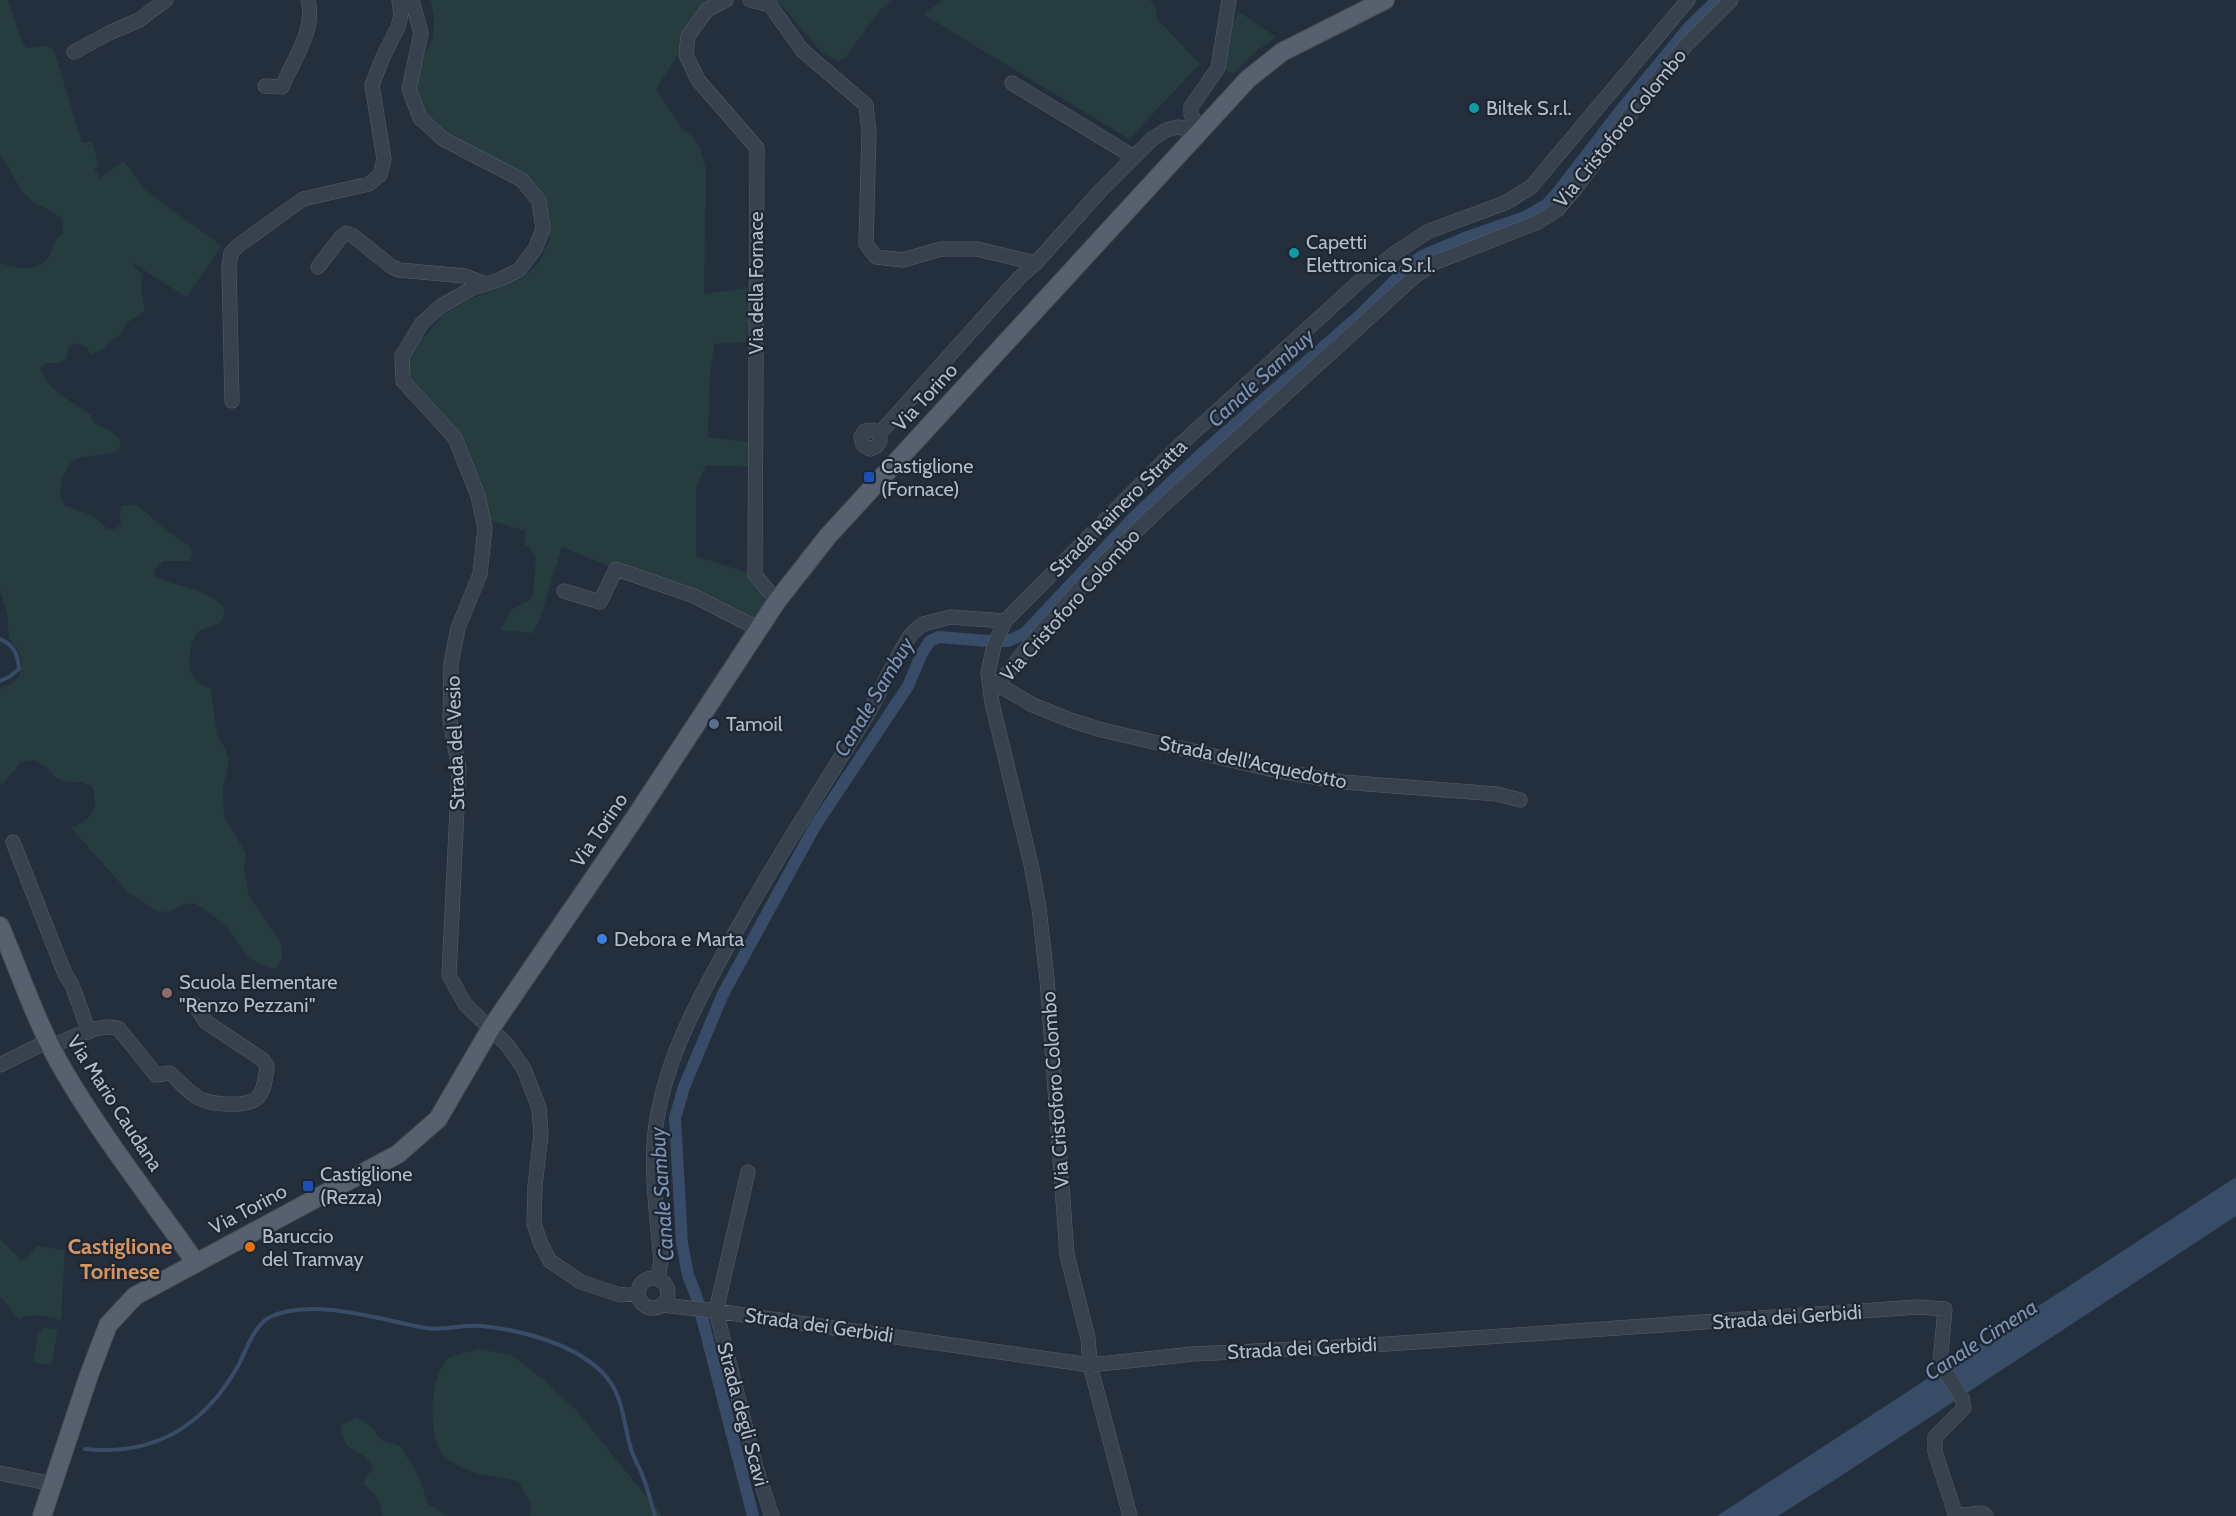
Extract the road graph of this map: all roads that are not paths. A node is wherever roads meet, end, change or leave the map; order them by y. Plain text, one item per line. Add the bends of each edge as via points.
1 (166, 0) edge
2 (308, 0) edge
3 (399, 0) edge
4 (412, 0) edge
5 (726, 0) edge
6 (750, 0) edge
7 (1229, 0) edge
8 (1385, 0) edge
9 (1688, 0) edge
10 (1731, 0) edge
11 (74, 52) dead end
12 (1012, 83) dead end
13 (265, 86) dead end
14 (1200, 131) junction
15 (1134, 157) junction
16 (1036, 263) junction
17 (318, 267) dead end
18 (485, 284) junction
19 (232, 401) dead end
20 (879, 434) dead end
21 (564, 591) dead end
22 (777, 601) junction
23 (1005, 621) junction
24 (762, 624) junction
25 (994, 688) junction
26 (1520, 800) dead end
27 (13, 842) dead end
28 (0, 926) edge
29 (194, 1004) dead end
30 (491, 1028) junction
31 (89, 1032) junction
32 (50, 1044) junction
33 (0, 1065) edge
34 (748, 1172) dead end
35 (196, 1263) junction
36 (658, 1278) junction
37 (638, 1293) junction
38 (662, 1305) junction
39 (713, 1310) junction
40 (1090, 1365) junction
41 (0, 1473) edge
42 (53, 1484) junction
43 (42, 1516) edge
44 (772, 1516) edge
45 (1130, 1516) edge
46 (1986, 1516) edge

1 - 11 street via 139,20
2 - 13 street via 311,13 307,32 282,87
3 - 19 street via 398,27 372,85 384,159 380,175 369,184 303,199 231,253
4 - 18 street, Strada del Vesio via 421,33 409,89 420,118 443,139 522,180 539,201 543,229 535,249 519,270
5 - 22 street, Via della Fornace via 707,10 688,36 686,55 698,80 757,148 755,575
6 - 16 street via 770,5 802,50 866,105 866,244 876,257 903,260 941,249 977,249
7 - 14 street via 1218,68 1191,106
8 - 14 main road, Via Torino via 1273,59 1248,79
9 - 23 street, Strada Rainero Stratta via 1531,187 1505,204 1429,231 1362,280 1182,443
10 - 25 street, Via Cristoforo Colombo via 1688,43 1557,210 1538,222 1436,262 1415,276 1099,567
12 - 15 street
14 - 15 street via 1178,127 1166,130
14 - 22 main road, Via Torino via 828,536
15 - 16 street
16 - 20 street
17 - 18 street via 346,233 399,270 465,276
18 - 30 street, Strada del Vesio via 441,306 422,323 402,356 403,381 454,438 478,496 485,528 480,574 458,628 452,664 450,721 459,768 450,975 465,1004
21 - 24 street via 600,602 616,569 694,596 751,625
22 - 24 main road, Via Torino
23 - 25 street, Strada Rainero Stratta via 988,673
23 - 36 street via 951,617 923,624 912,633 695,1006 666,1077 657,1119 654,1146 662,1260
24 - 30 main road, Via Torino
25 - 26 street, Strada dell'Acquedotto via 1091,727 1274,770 1342,783 1480,793
25 - 40 street, Via Cristoforo Colombo via 1040,908 1067,1255 1088,1338
27 - 31 street
28 - 32 main road, Via Mario Caudana
29 - 31 street via 206,1022 267,1066 266,1080 257,1099 250,1103 209,1103 170,1073 156,1076 120,1029 106,1027
30 - 35 main road, Via Torino via 438,1119 398,1154
30 - 37 street via 524,1070 539,1108 541,1134 534,1224 550,1262 581,1282 620,1295
31 - 32 street
32 - 33 street
32 - 35 main road, Via Mario Caudana via 103,1132
34 - 39 street
35 - 42 main road, Via Torino via 135,1296 108,1325
36 - 37 street via 644,1280
36 - 38 street via 668,1293
37 - 38 street via 644,1305
38 - 39 street, Strada dei Gerbidi
39 - 40 street, Strada dei Gerbidi
39 - 44 street, Strada degli Scavi
40 - 45 street, Via Cristoforo Colombo
40 - 46 street, Strada dei Gerbidi via 1193,1354 1918,1307 1945,1310 1940,1363 1964,1408 1935,1437 1935,1452 1955,1513
41 - 42 street
42 - 43 main road, Via Torino

